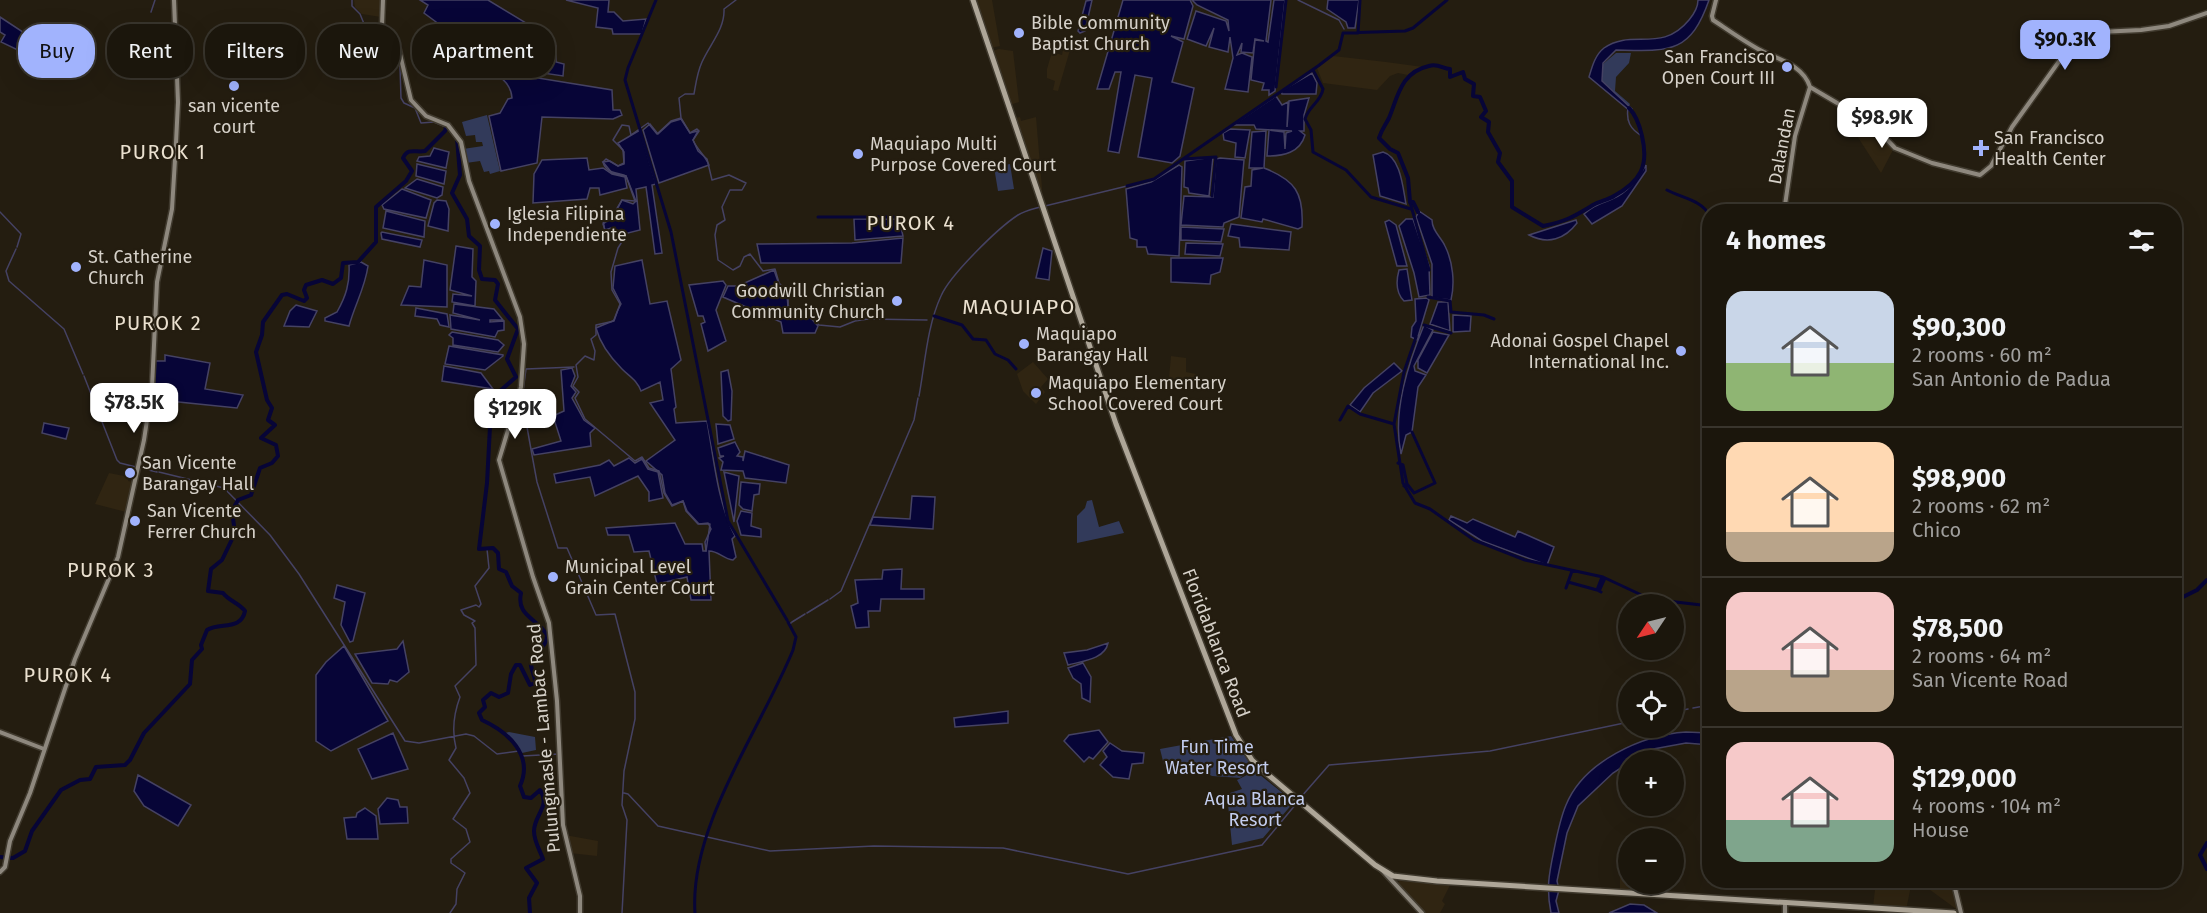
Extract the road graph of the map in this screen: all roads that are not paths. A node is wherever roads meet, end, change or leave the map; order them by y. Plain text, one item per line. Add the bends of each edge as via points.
1 (174, 0) edge
2 (383, 0) edge
3 (973, 0) edge
4 (1716, 0) edge
5 (2207, 13) edge
6 (1810, 87) junction
7 (1785, 204) edge
8 (0, 732) edge
9 (44, 749) junction
10 (1382, 870) junction
11 (0, 872) edge
12 (1400, 877) junction
13 (1396, 886) junction
14 (1955, 888) edge
15 (1785, 901) junction
16 (580, 913) edge
17 (1422, 913) edge
18 (1785, 913) edge
19 (1954, 913) edge
20 (1961, 913) edge

1 - 9 street via 176,142 172,209 157,282 152,387 144,440 118,556 75,659
2 - 16 street, Pulungmasle - Lambac Road via 382,24 399,50 411,100 426,116 448,125 462,142 469,181 520,318 524,344 521,387 500,460 549,623 563,825 580,896
3 - 10 main road, Floridablanca Road via 1116,424 1239,742 1265,772
4 - 6 street via 1713,20 1757,49 1788,63
5 - 6 street via 2169,26 2100,32 2077,44 2060,60 2012,127 1988,170 1980,175 1922,160 1895,148 1871,123
6 - 7 street, Dalandan via 1795,136
8 - 9 street
9 - 11 street
10 - 12 main road, Floridablanca Road
10 - 13 street
12 - 13 street
12 - 15 main road, Floridablanca Road
13 - 17 street
14 - 20 street
15 - 18 street
15 - 19 main road, Floridablanca Road

